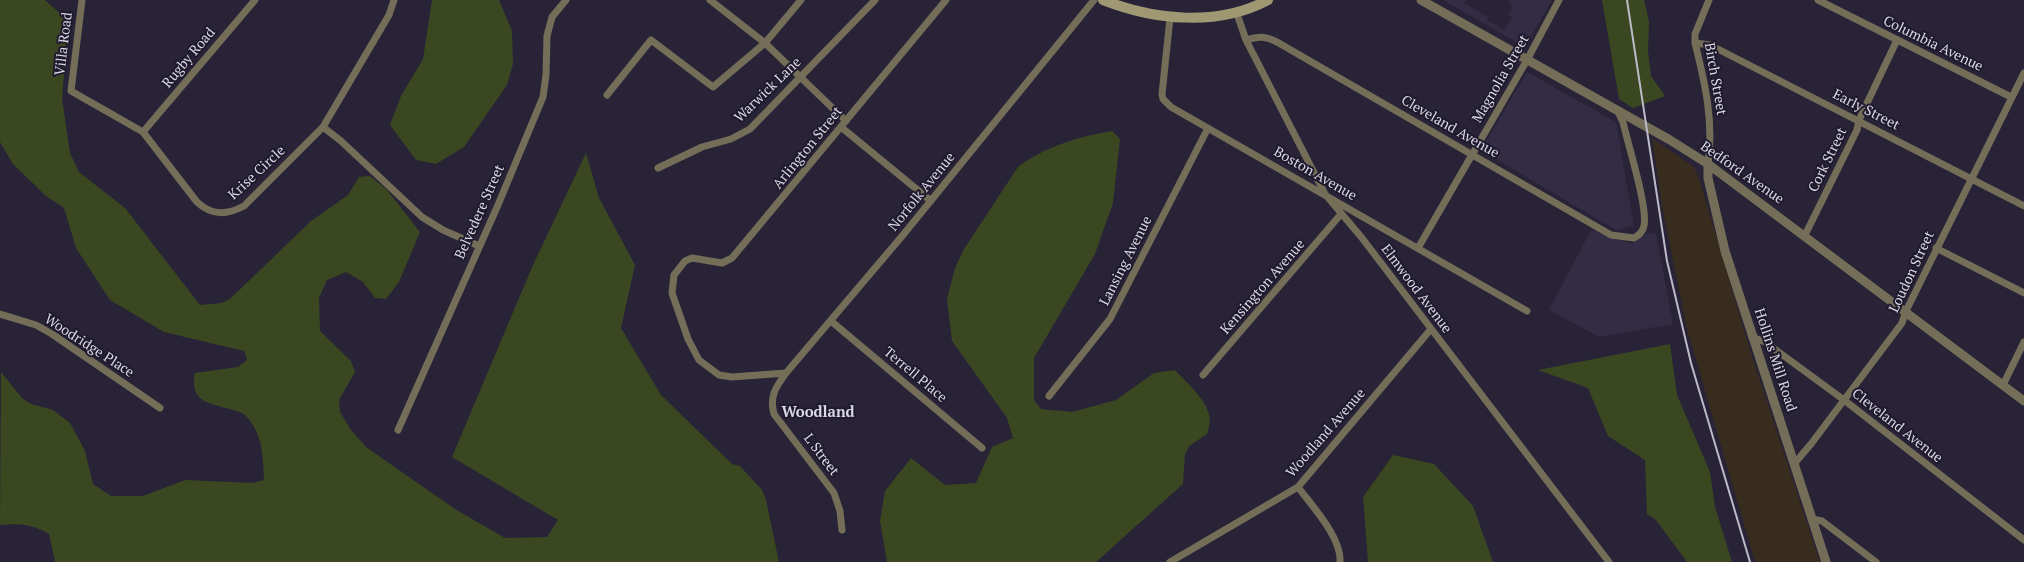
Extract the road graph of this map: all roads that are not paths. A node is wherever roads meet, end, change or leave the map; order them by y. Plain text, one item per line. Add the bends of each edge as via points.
1 (82, 0) edge
2 (255, 0) edge
3 (394, 0) edge
4 (566, 0) edge
5 (710, 0) edge
6 (802, 0) edge
7 (875, 0) edge
8 (946, 0) edge
9 (1094, 0) edge
10 (1103, 0) edge
11 (1268, 0) edge
12 (1421, 0) edge
13 (1559, 0) edge
14 (1709, 0) edge
15 (1818, 0) edge
16 (1236, 11) junction
17 (1170, 18) junction
18 (1246, 40) junction
19 (1897, 40) junction
20 (1695, 42) junction
21 (765, 43) junction
22 (1527, 60) junction
23 (2024, 73) edge
24 (800, 77) junction
25 (71, 91) joint
26 (607, 95) dead end
27 (2011, 97) junction
28 (1622, 115) junction
29 (1859, 120) junction
30 (844, 124) junction
31 (324, 127) junction
32 (1208, 128) junction
33 (143, 132) junction
34 (1472, 154) junction
35 (1708, 164) junction
36 (658, 168) dead end
37 (1972, 179) junction
38 (1326, 194) junction
39 (931, 201) junction
40 (2024, 206) edge
41 (1341, 214) junction
42 (1804, 235) junction
43 (478, 246) junction
44 (1418, 248) junction
45 (1936, 248) junction
46 (2024, 293) edge
47 (1527, 311) dead end
48 (1906, 311) junction
49 (0, 314) edge
50 (831, 321) junction
51 (1431, 329) junction
52 (1752, 337) junction
53 (2024, 342) edge
54 (786, 373) junction
55 (1203, 375) dead end
56 (2003, 385) junction
57 (1049, 396) dead end
58 (771, 400) joint
59 (1844, 400) junction
60 (2024, 401) edge
61 (160, 408) dead end
62 (398, 430) dead end
63 (982, 448) dead end
64 (1794, 464) junction
65 (1298, 487) junction
66 (1812, 519) junction
67 (842, 530) dead end
68 (2024, 540) edge
69 (1170, 562) edge
70 (1340, 562) edge
71 (1610, 562) edge
72 (1826, 562) edge
73 (1876, 562) edge

1 - 25 street, Villa Road
2 - 33 street, Rugby Road
3 - 31 street, Krise Circle via 389,15
4 - 43 street, Belvedere Street via 552,18 547,36 543,97
5 - 21 street
6 - 21 street
7 - 24 street, Warwick Lane
8 - 30 street, Arlington Street
9 - 39 street, Norfolk Avenue
10 - 17 main road
11 - 16 main road
12 - 22 street, Bedford Avenue
13 - 22 street, Magnolia Street
14 - 20 street, Birch Street via 1695,34
15 - 19 street, Columbia Avenue
16 - 17 main road
16 - 18 street, Elmwood Avenue
17 - 32 street, Boston Avenue via 1163,99
18 - 34 street, Cleveland Avenue via 1258,36 1277,42
18 - 38 street, Elmwood Avenue
19 - 27 street, Columbia Avenue
19 - 29 street, Cork Street
20 - 29 street, Early Street via 1710,45
20 - 35 street, Birch Street via 1708,98
21 - 24 street
21 - 26 street via 713,87 651,40
22 - 28 street, Bedford Avenue
22 - 34 street, Magnolia Street
23 - 27 street, Loudon Street
24 - 30 street
24 - 36 street, Warwick Lane via 750,129
25 - 33 street, Krise Circle
27 - 37 street, Loudon Street
28 - 34 street, Cleveland Avenue via 1643,203 1644,225 1634,238 1611,234
28 - 35 street, Bedford Avenue
29 - 37 street, Early Street
29 - 42 street, Cork Street via 1857,130
30 - 39 street
30 - 54 street, Arlington Street via 732,258 722,263 692,258 685,261 674,275 672,293 699,360 719,375 732,377
31 - 33 street, Krise Circle via 244,206 226,213 206,209 197,202
31 - 43 street via 422,217
32 - 38 street, Boston Avenue
32 - 57 street, Lansing Avenue via 1110,319
34 - 44 street, Magnolia Street
35 - 42 street, Bedford Avenue
35 - 52 street, Hollins Mill Road via 1708,178 1725,251
37 - 40 street, Early Street
37 - 45 street, Loudon Street
38 - 41 street, Elmwood Avenue
38 - 44 street, Boston Avenue
39 - 50 street, Norfolk Avenue
41 - 51 street, Elmwood Avenue
41 - 55 street, Kensington Avenue
42 - 48 street, Bedford Avenue
43 - 62 street, Belvedere Street
44 - 47 street, Boston Avenue
45 - 46 street
45 - 48 street, Loudon Street
48 - 56 street, Bedford Avenue
48 - 59 street, Loudon Street via 1902,323
49 - 61 street, Woodridge Place via 36,325 52,334
50 - 54 street, Norfolk Avenue
50 - 63 street, Terrell Place
51 - 65 street, Woodland Avenue
51 - 71 street, Elmwood Avenue
52 - 59 street, Cleveland Avenue via 1765,342
52 - 64 street, Hollins Mill Road
53 - 56 street
54 - 58 street, Norfolk Avenue via 773,391
56 - 60 street, Bedford Avenue
58 - 67 street, L Street via 774,414 834,493
59 - 64 street, Loudon Street
59 - 68 street, Cleveland Avenue
64 - 66 street, Hollins Mill Road
65 - 69 street, Woodland Avenue
65 - 70 street via 1338,543
66 - 72 street, Hollins Mill Road
66 - 73 street via 1822,521

